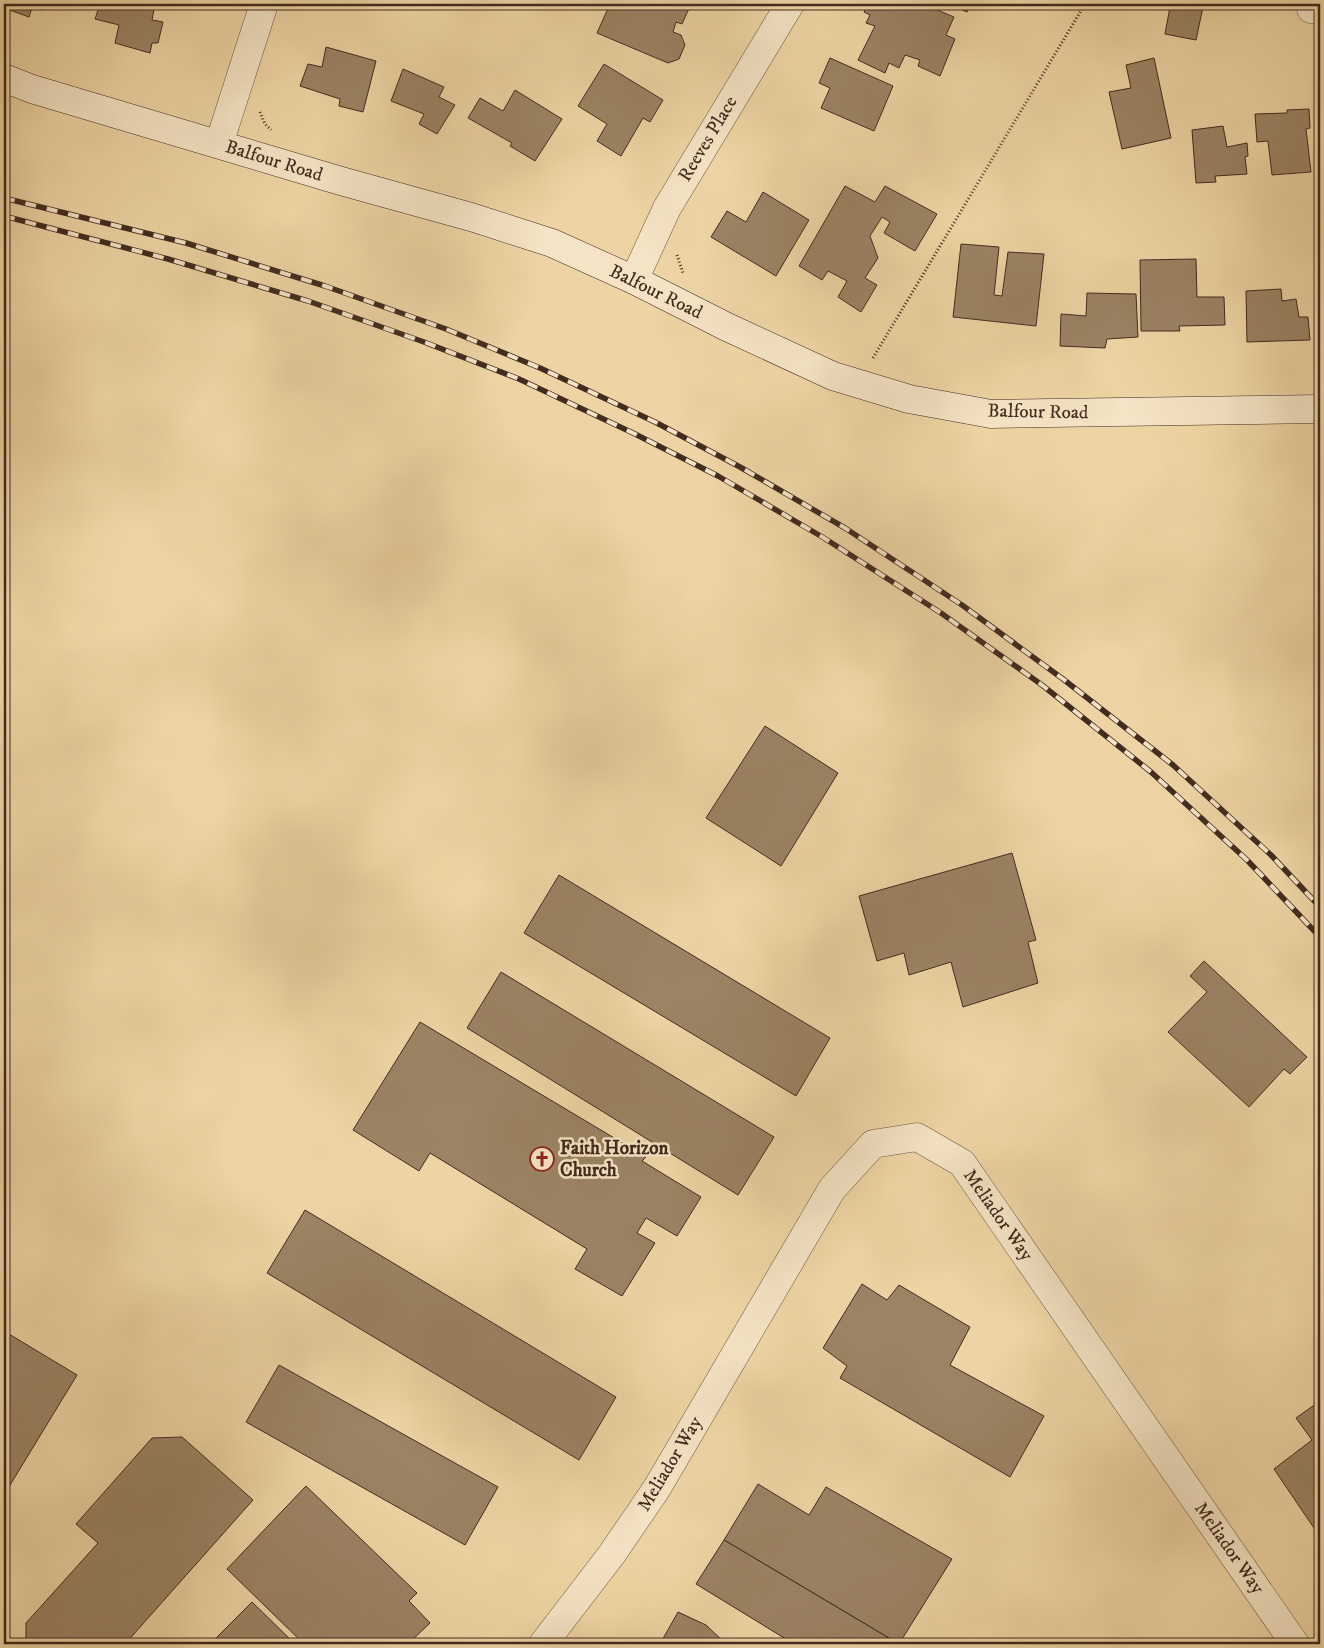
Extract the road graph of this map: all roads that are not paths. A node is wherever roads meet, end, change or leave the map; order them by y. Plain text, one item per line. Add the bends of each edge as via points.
1 (264, 4) edge
2 (790, 4) edge
3 (4, 78) edge
4 (219, 144) junction
5 (634, 280) junction
6 (1320, 409) edge
7 (542, 1644) edge
8 (1295, 1644) edge

1 - 4 street
2 - 5 street, Reeves Place via 667,208
3 - 4 street, Balfour Road
4 - 5 street, Balfour Road via 552,243
5 - 6 street, Balfour Road via 833,376 918,401 991,414
7 - 8 street, Meliador Way via 612,1554 657,1488 832,1189 873,1144 917,1137 962,1163

